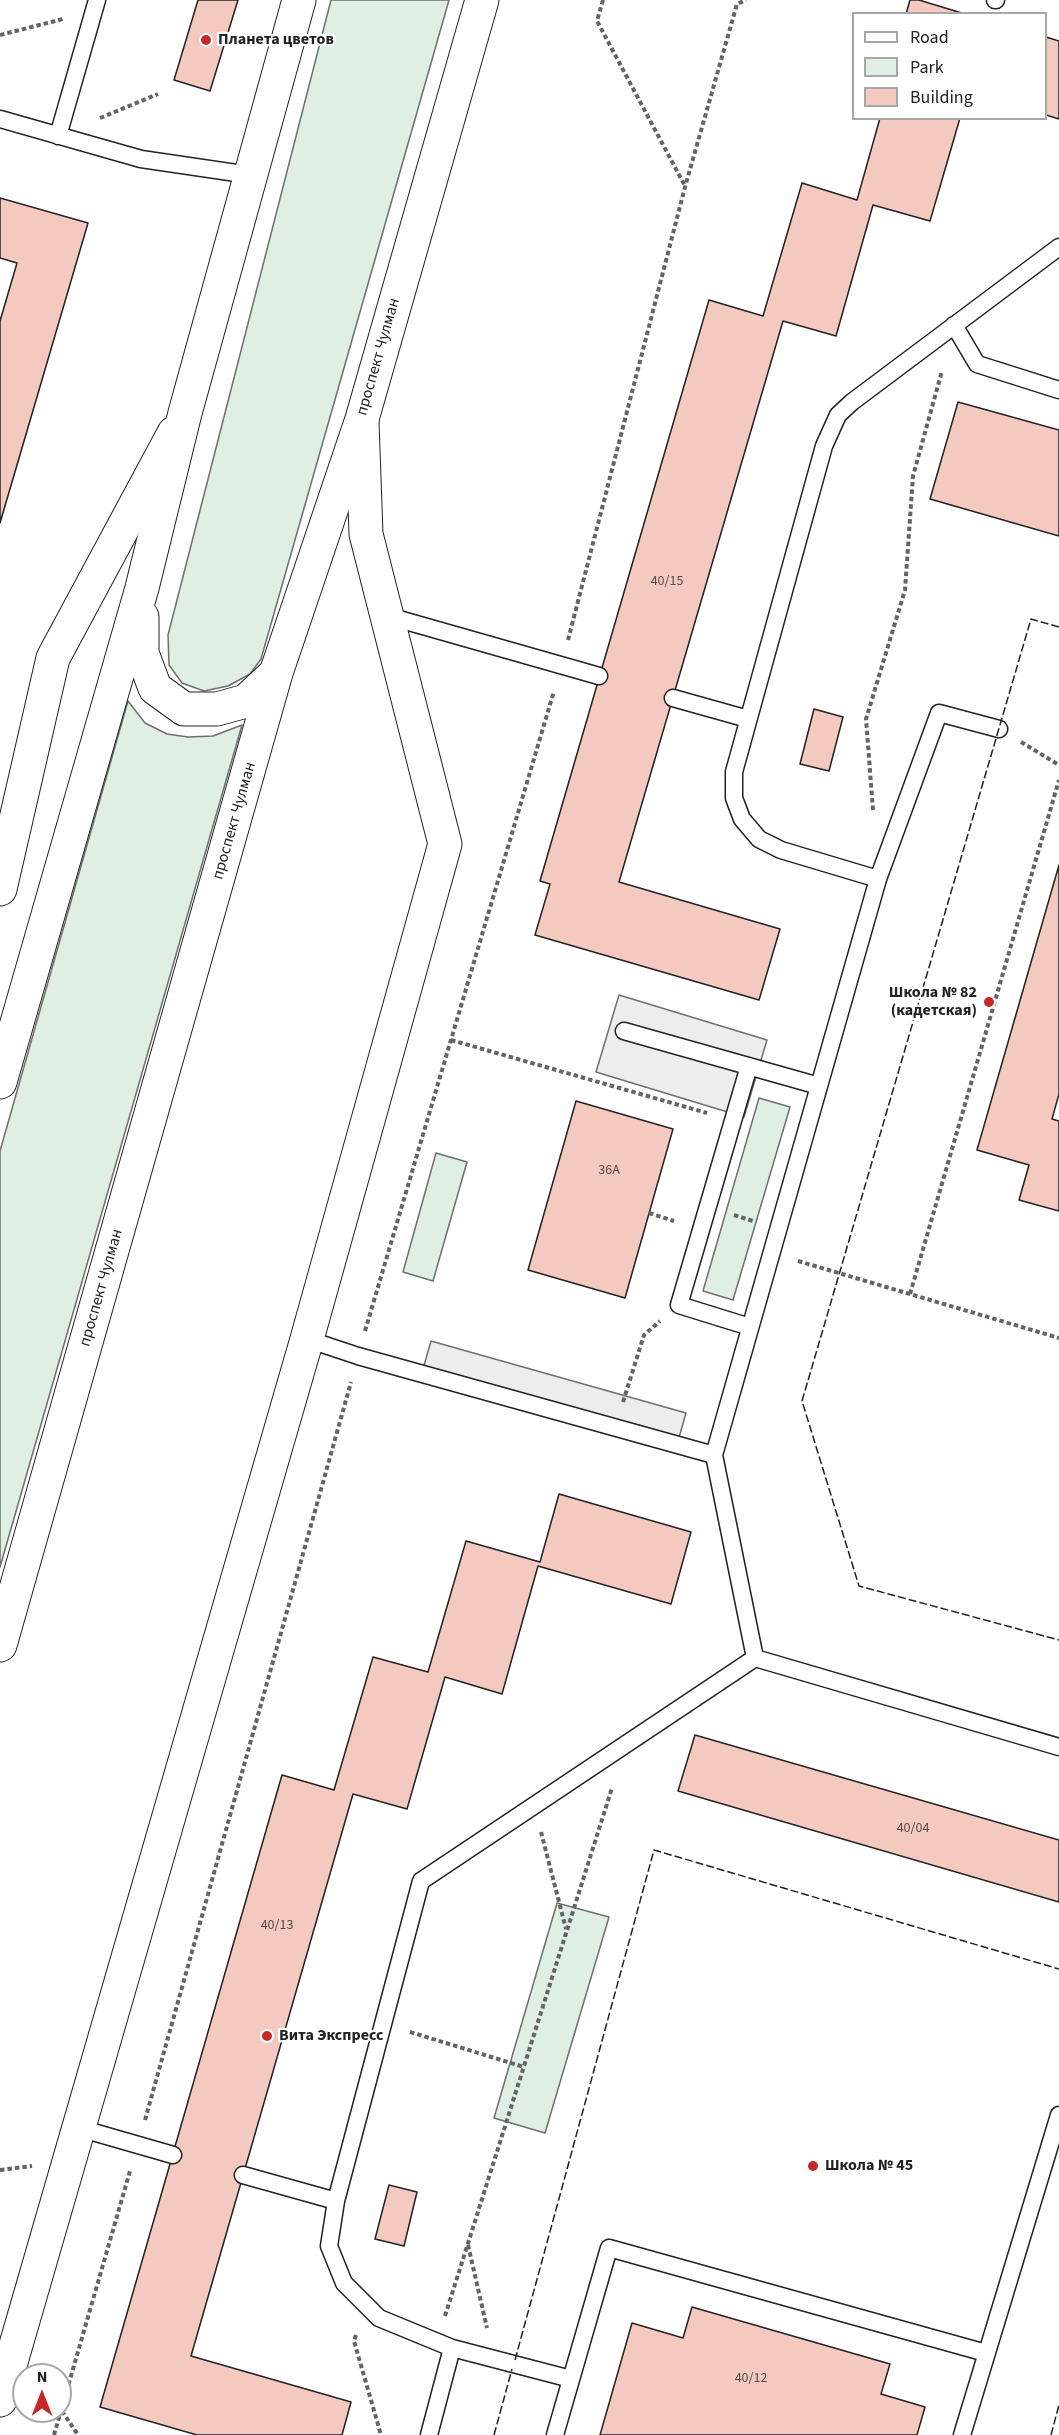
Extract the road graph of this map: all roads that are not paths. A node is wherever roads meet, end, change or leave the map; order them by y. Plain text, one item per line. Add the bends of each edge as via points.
1 (299, 0) edge
2 (482, 0) edge
3 (95, 6) edge
4 (0, 119) edge
5 (58, 136) junction
6 (250, 175) junction
7 (1059, 247) edge
8 (954, 325) junction
9 (1059, 390) edge
10 (185, 413) junction
11 (362, 419) junction
12 (142, 588) junction
13 (388, 616) junction
14 (276, 673) junction
15 (599, 676) dead end
16 (673, 698) dead end
17 (748, 719) junction
18 (999, 729) road end
19 (878, 879) junction
20 (0, 889) edge
21 (624, 1031) dead end
22 (748, 1066) junction
23 (0, 1082) edge
24 (819, 1086) junction
25 (750, 1328) junction
26 (307, 1339) junction
27 (714, 1455) junction
28 (0, 1645) edge
29 (755, 1658) junction
30 (1059, 1747) edge
31 (1059, 2115) edge
32 (79, 2128) junction
33 (173, 2155) dead end
34 (243, 2175) dead end
35 (336, 2201) junction
36 (445, 2345) junction
37 (986, 2353) junction
38 (571, 2379) junction
39 (0, 2400) edge
40 (429, 2435) edge
41 (555, 2435) edge
42 (962, 2435) edge

1 - 6 main road
2 - 11 main road, проспект Чулман
3 - 5 lane
4 - 5 lane
5 - 6 lane via 141,159
6 - 10 main road
7 - 8 lane
8 - 9 lane via 977,364
8 - 17 lane via 852,402 829,431
10 - 12 main road
10 - 20 main road via 53,658
11 - 13 main road via 366,534
11 - 14 main road, проспект Чулман
12 - 14 main road via 142,654 155,688 184,710 217,710 246,701
12 - 23 main road
13 - 15 lane
13 - 26 main road via 445,844
14 - 28 main road, проспект Чулман
16 - 17 lane
17 - 19 lane via 734,772 734,798 742,819 759,839 781,850
18 - 19 lane via 939,712
19 - 24 lane
21 - 22 lane
22 - 24 lane
22 - 25 lane via 679,1305
24 - 25 lane
25 - 27 lane
26 - 27 lane
26 - 32 main road
27 - 29 lane
29 - 30 lane
29 - 35 lane via 421,1881
31 - 37 lane
32 - 33 lane
32 - 39 main road
34 - 35 lane
35 - 36 lane via 329,2246 344,2283 379,2318
36 - 38 lane
36 - 40 lane
37 - 38 lane via 609,2248
37 - 42 lane
38 - 41 lane

